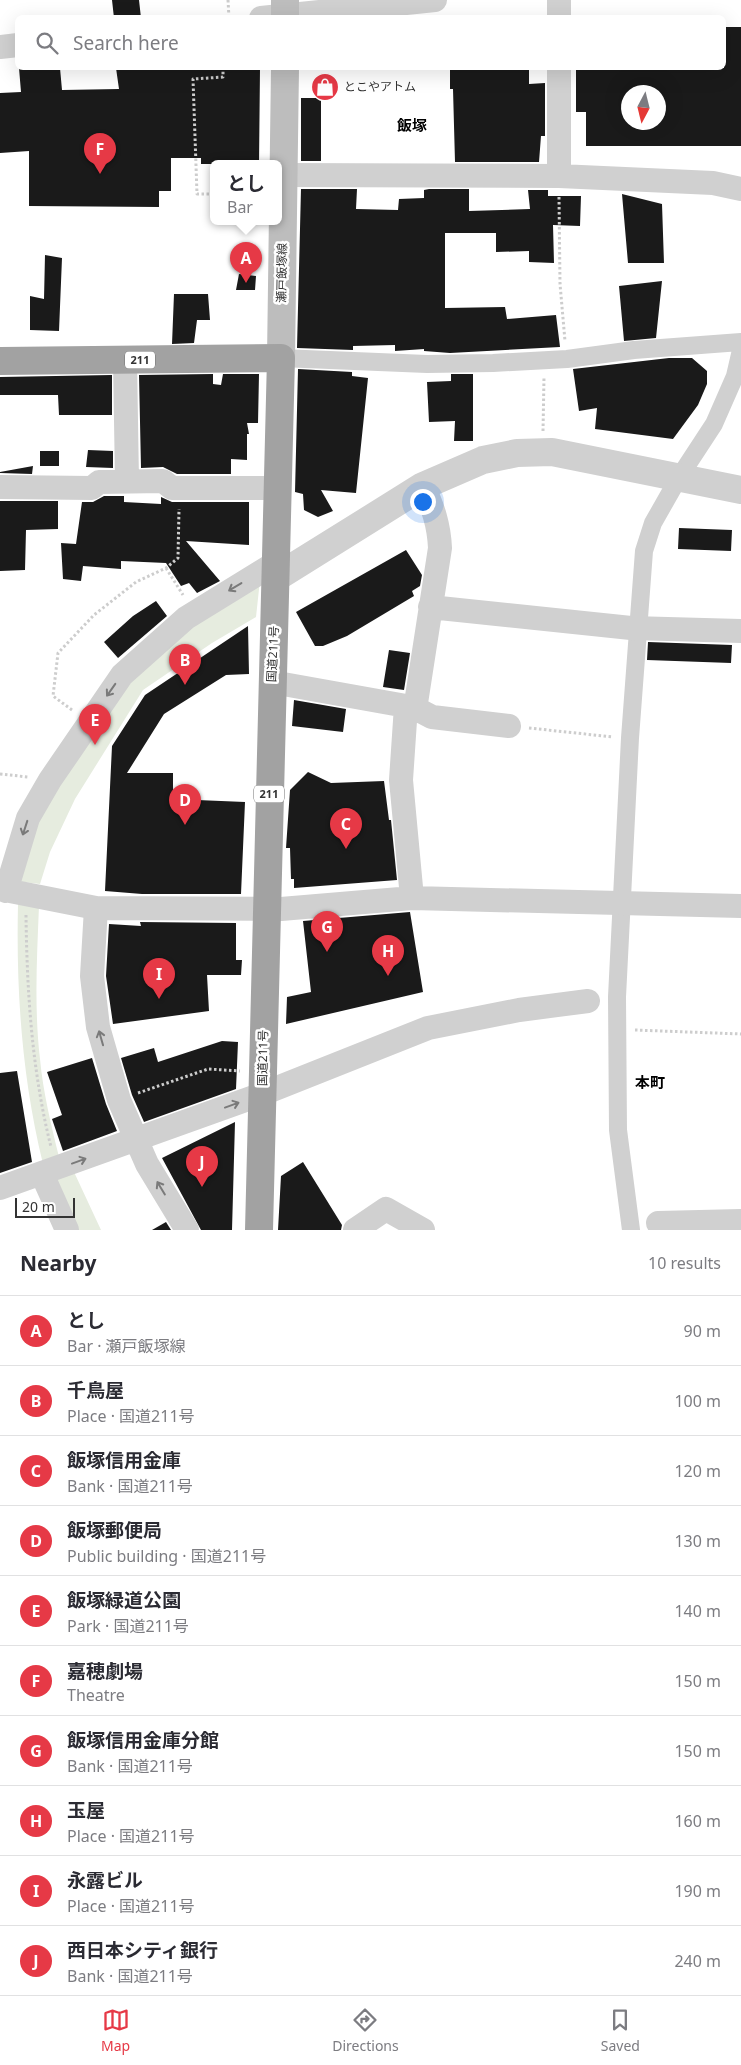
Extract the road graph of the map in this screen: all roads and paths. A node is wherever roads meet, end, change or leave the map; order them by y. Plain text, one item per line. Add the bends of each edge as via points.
1 (228, 0) edge
2 (435, 0) edge
3 (559, 0) edge
4 (279, 12) edge
5 (229, 15) edge
6 (559, 15) edge
7 (15, 45) edge
8 (0, 47) edge
9 (222, 70) edge
10 (285, 70) edge
11 (559, 70) edge
12 (284, 175) junction
13 (559, 176) junction
14 (741, 189) edge
15 (210, 194) edge
16 (741, 342) edge
17 (741, 350) edge
18 (281, 358) junction
19 (567, 359) junction
20 (125, 360) junction
21 (544, 360) junction
22 (0, 361) edge
23 (543, 436) dead end
24 (678, 478) junction
25 (127, 481) junction
26 (423, 486) junction
27 (0, 487) edge
28 (179, 488) junction
29 (277, 488) junction
30 (741, 490) edge
31 (166, 568) junction
32 (277, 569) junction
33 (430, 607) junction
34 (193, 613) junction
35 (636, 629) junction
36 (741, 631) edge
37 (272, 682) junction
38 (408, 706) junction
39 (90, 722) junction
40 (509, 726) joint
41 (630, 738) junction
42 (3, 890) edge
43 (412, 898) junction
44 (620, 904) junction
45 (741, 906) edge
46 (96, 908) junction
47 (267, 910) junction
48 (617, 997) junction
49 (588, 1001) joint
50 (617, 1030) junction
51 (741, 1034) edge
52 (244, 1073) dead end
53 (262, 1094) junction
54 (119, 1100) junction
55 (137, 1140) junction
56 (42, 1174) junction
57 (0, 1188) edge
58 (741, 1222) edge
59 (658, 1224) joint
60 (627, 1229) edge
61 (68, 1230) edge
62 (187, 1230) edge
63 (259, 1230) edge
64 (354, 1230) edge
65 (423, 1230) edge

1 - 5 path
2 - 4 street
3 - 6 street
7 - 8 street
9 - 15 path via 223,77 193,79 197,194
10 - 12 main road, 瀬戸飯塚線
11 - 13 street
12 - 13 street
12 - 18 main road, 瀬戸飯塚線
13 - 14 street via 713,183
13 - 19 path via 560,284
16 - 19 street
17 - 24 street via 735,376 714,424
18 - 20 highway, 211
18 - 21 street via 427,364
18 - 29 highway, 国道211号 / 211
19 - 21 street
20 - 22 highway, 211
20 - 25 street
21 - 23 path
24 - 26 street via 552,452 517,453 483,460
24 - 30 street
24 - 35 street via 653,524 644,550
25 - 27 street via 100,482 92,488
25 - 28 street via 163,481 172,488
26 - 32 street
26 - 33 street via 439,527 440,548
28 - 29 street
28 - 31 path via 178,558
29 - 32 highway, 国道211号 / 211
31 - 34 path
31 - 39 path via 136,582 94,615 58,653 53,696
32 -> 34 street
32 - 37 highway, 国道211号 / 211
33 - 35 street
33 - 38 street via 418,699
34 -> 39 street via 122,675
35 - 36 street
35 - 41 street
37 - 38 street
37 - 47 highway, 国道211号 / 211
38 - 40 street via 432,717
38 - 43 street via 401,780
39 -> 42 street via 28,818
40 - 41 path
41 - 44 street
42 - 46 street
43 - 44 street
43 - 47 street
44 - 45 street
44 - 48 street
46 - 47 street
54 -> 46 street via 98,1027 92,976
47 - 53 highway, 国道211号 / 211
48 - 49 street
48 - 50 street
49 - 53 street via 519,1010 428,1028
50 - 51 path
50 - 60 street via 618,1130
52 - 54 path via 208,1069
55 -> 53 street
53 - 63 highway, 国道211号 / 211
54 - 55 street
56 -> 55 street
62 -> 55 street via 147,1164
56 - 57 street
56 - 61 street
58 - 59 street
59 - 60 street
64 - 65 street via 386,1210

